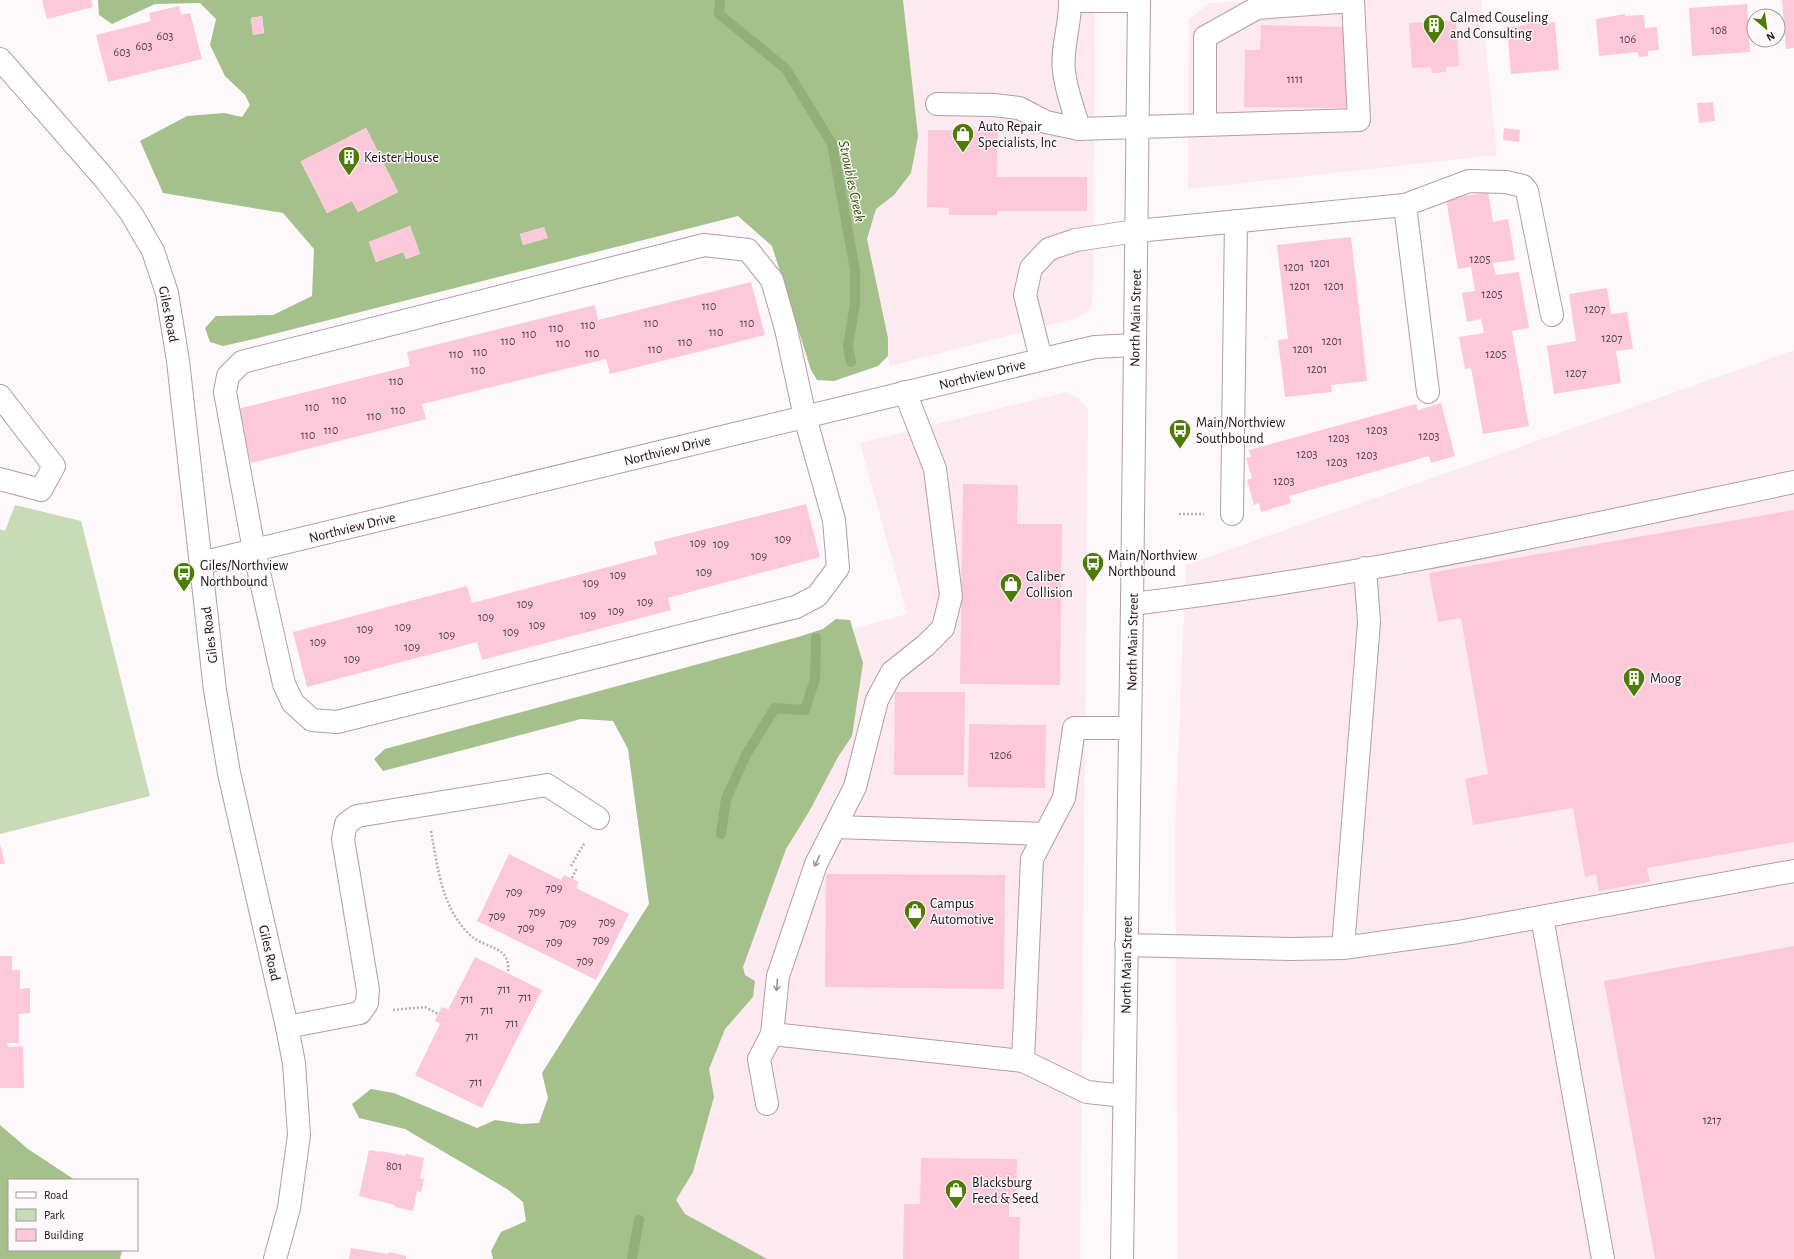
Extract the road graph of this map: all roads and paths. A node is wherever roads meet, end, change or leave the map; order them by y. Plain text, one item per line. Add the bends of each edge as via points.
1 (1138, 0) edge
2 (1070, 1) edge
3 (1328, 1) edge
4 (0, 59) edge
5 (937, 104) dead end
6 (1205, 125) junction
7 (1137, 127) junction
8 (1078, 129) junction
9 (1405, 205) junction
10 (1236, 221) junction
11 (1136, 231) junction
12 (1552, 315) dead end
13 (1134, 345) junction
14 (1041, 359) junction
15 (905, 392) junction
16 (1428, 392) dead end
17 (0, 396) edge
18 (805, 417) junction
19 (0, 479) edge
20 (1794, 482) edge
21 (1232, 514) dead end
22 (254, 550) junction
23 (201, 563) junction
24 (1365, 568) junction
25 (1132, 604) junction
26 (1130, 728) junction
27 (598, 818) dead end
28 (835, 826) junction
29 (1045, 834) junction
30 (435, 855) dead end
31 (577, 868) dead end
32 (1794, 871) edge
33 (572, 878) dead end
34 (1542, 917) junction
35 (1126, 945) junction
36 (1342, 948) junction
37 (508, 973) dead end
38 (425, 1007) dead end
39 (438, 1014) dead end
40 (287, 1026) junction
41 (772, 1034) junction
42 (1022, 1062) junction
43 (1124, 1096) junction
44 (767, 1104) dead end
45 (276, 1259) edge
46 (1122, 1259) edge
47 (1604, 1259) edge

1 - 2 street
1 - 7 street, North Main Street
2 - 8 street via 1064,71
3 - 6 street via 1257,8 1205,37
3 - 6 street via 1353,1 1359,120
4 - 23 street, Giles Road via 104,178 131,213 153,251 167,293 178,361
5 - 8 street via 1019,108 1046,122
6 - 7 street
7 - 8 street
7 - 11 street, North Main Street
9 - 10 street
9 - 12 street via 1469,181 1506,182 1522,186 1527,191
9 - 16 street
10 - 11 street
10 - 21 street
11 - 13 street, North Main Street
11 - 14 street via 1069,242 1049,249 1031,268 1025,295
13 - 14 street, Northview Drive via 1095,347
13 - 25 street, North Main Street
14 - 15 street, Northview Drive
15 - 18 street, Northview Drive
15 - 28 street via 935,469 951,596 943,628 892,672 877,700 855,787
17 - 19 street via 54,466 41,490
18 - 22 street, Northview Drive
18 - 22 street via 834,520 838,568 817,596 796,607 337,722 312,720 293,703 284,684
18 - 22 street via 786,329 772,280 748,250 704,245 242,362 228,376 226,392
20 - 24 street via 1486,547
22 - 23 street, Northview Drive
23 - 40 street, Giles Road via 215,690 229,773
24 - 25 street via 1200,596
24 - 36 street via 1369,622
25 - 26 street, North Main Street
26 - 29 street via 1074,728 1064,798
26 - 35 street, North Main Street
27 - 40 street via 547,785 357,816 346,824 344,839 368,990 367,1003 360,1013
28 - 29 street
28 -> 41 street via 816,864 778,976
29 - 42 street via 1032,859
30 - 37 path via 455,919 470,935 503,952 509,963
31 - 33 path
32 - 34 street
34 - 36 street
34 - 47 street
35 - 36 street
35 - 43 street, North Main Street
38 - 39 path
40 - 45 street, Giles Road via 294,1063 299,1135 289,1208
41 - 42 street
41 - 44 street via 759,1059
42 - 43 street via 1087,1092
43 - 46 street, North Main Street

